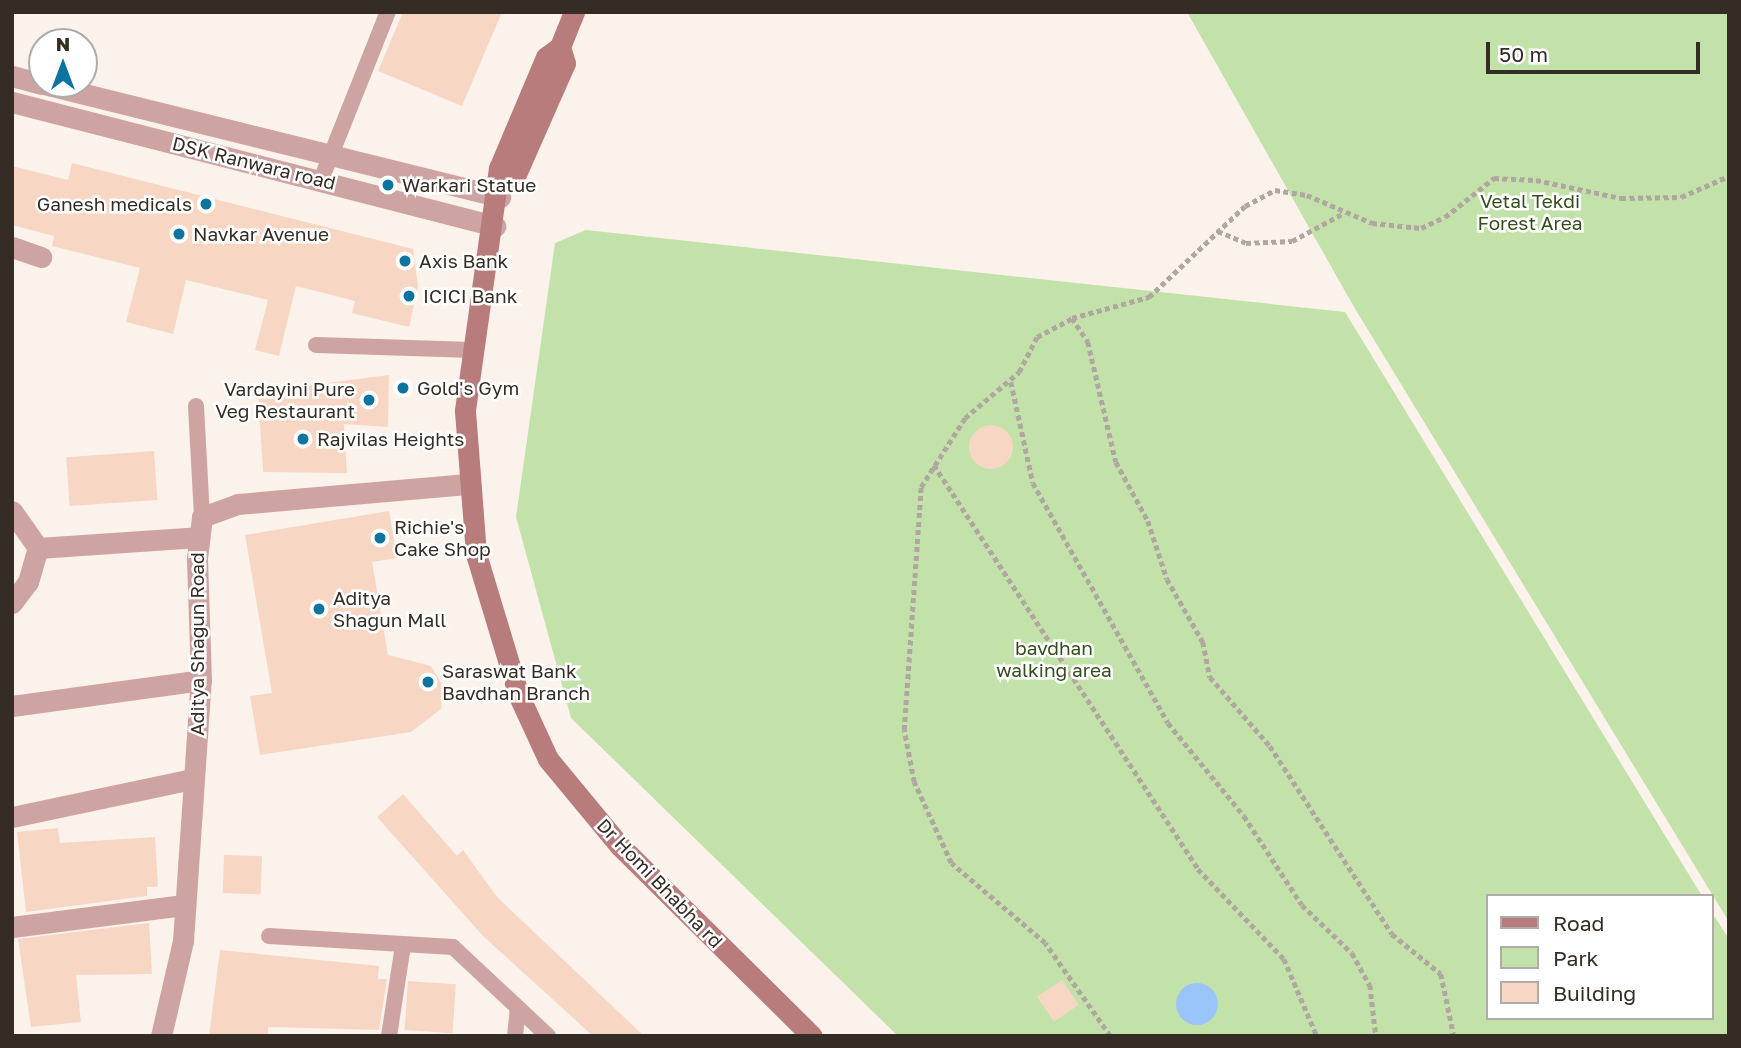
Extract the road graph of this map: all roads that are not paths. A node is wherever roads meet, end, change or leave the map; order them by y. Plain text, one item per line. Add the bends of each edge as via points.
1 (388, 12) edge
2 (575, 12) edge
3 (98, 98) edge
4 (12, 102) edge
5 (329, 155) junction
6 (407, 175) junction
7 (321, 180) junction
8 (501, 189) junction
9 (400, 200) junction
10 (495, 226) junction
11 (12, 247) edge
12 (41, 257) dead end
13 (316, 345) dead end
14 (472, 350) junction
15 (196, 406) dead end
16 (467, 484) junction
17 (12, 511) edge
18 (200, 527) junction
19 (38, 548) junction
20 (12, 603) edge
21 (201, 680) junction
22 (12, 706) edge
23 (192, 779) junction
24 (12, 817) edge
25 (184, 905) junction
26 (12, 927) edge
27 (269, 936) dead end
28 (403, 946) junction
29 (518, 1008) junction
30 (161, 1036) edge
31 (389, 1036) edge
32 (515, 1036) edge
33 (548, 1036) edge
34 (811, 1036) edge

1 - 5 lane
2 - 8 main road via 560,47 565,63 516,174
3 - 5 street, DSK Ranwara road
4 - 7 street, DSK Ranwara road
5 - 6 street, DSK Ranwara road
5 - 7 lane
6 - 8 street, DSK Ranwara road
6 - 9 street
7 - 9 street, DSK Ranwara road
8 - 10 main road, Dr Homi Bhabha rd
9 - 10 street, DSK Ranwara road
10 - 14 main road, Dr Homi Bhabha rd
11 - 12 street
13 - 14 lane
14 - 16 main road, Dr Homi Bhabha rd
15 - 18 lane
16 - 18 street via 238,504
16 - 34 main road, Dr Homi Bhabha rd via 476,554 497,630 548,758 620,846
17 - 19 street
18 - 19 street
18 - 21 street, Aditya Shagun Road
19 - 20 street via 28,582
21 - 22 street
21 - 23 street, Aditya Shagun Road
23 - 24 street
23 - 25 street, Aditya Shagun Road
25 - 26 street
25 - 30 street, Aditya Shagun Road via 176,985
27 - 28 lane
28 - 29 lane via 453,947
28 - 31 lane
29 - 32 lane
29 - 33 lane

